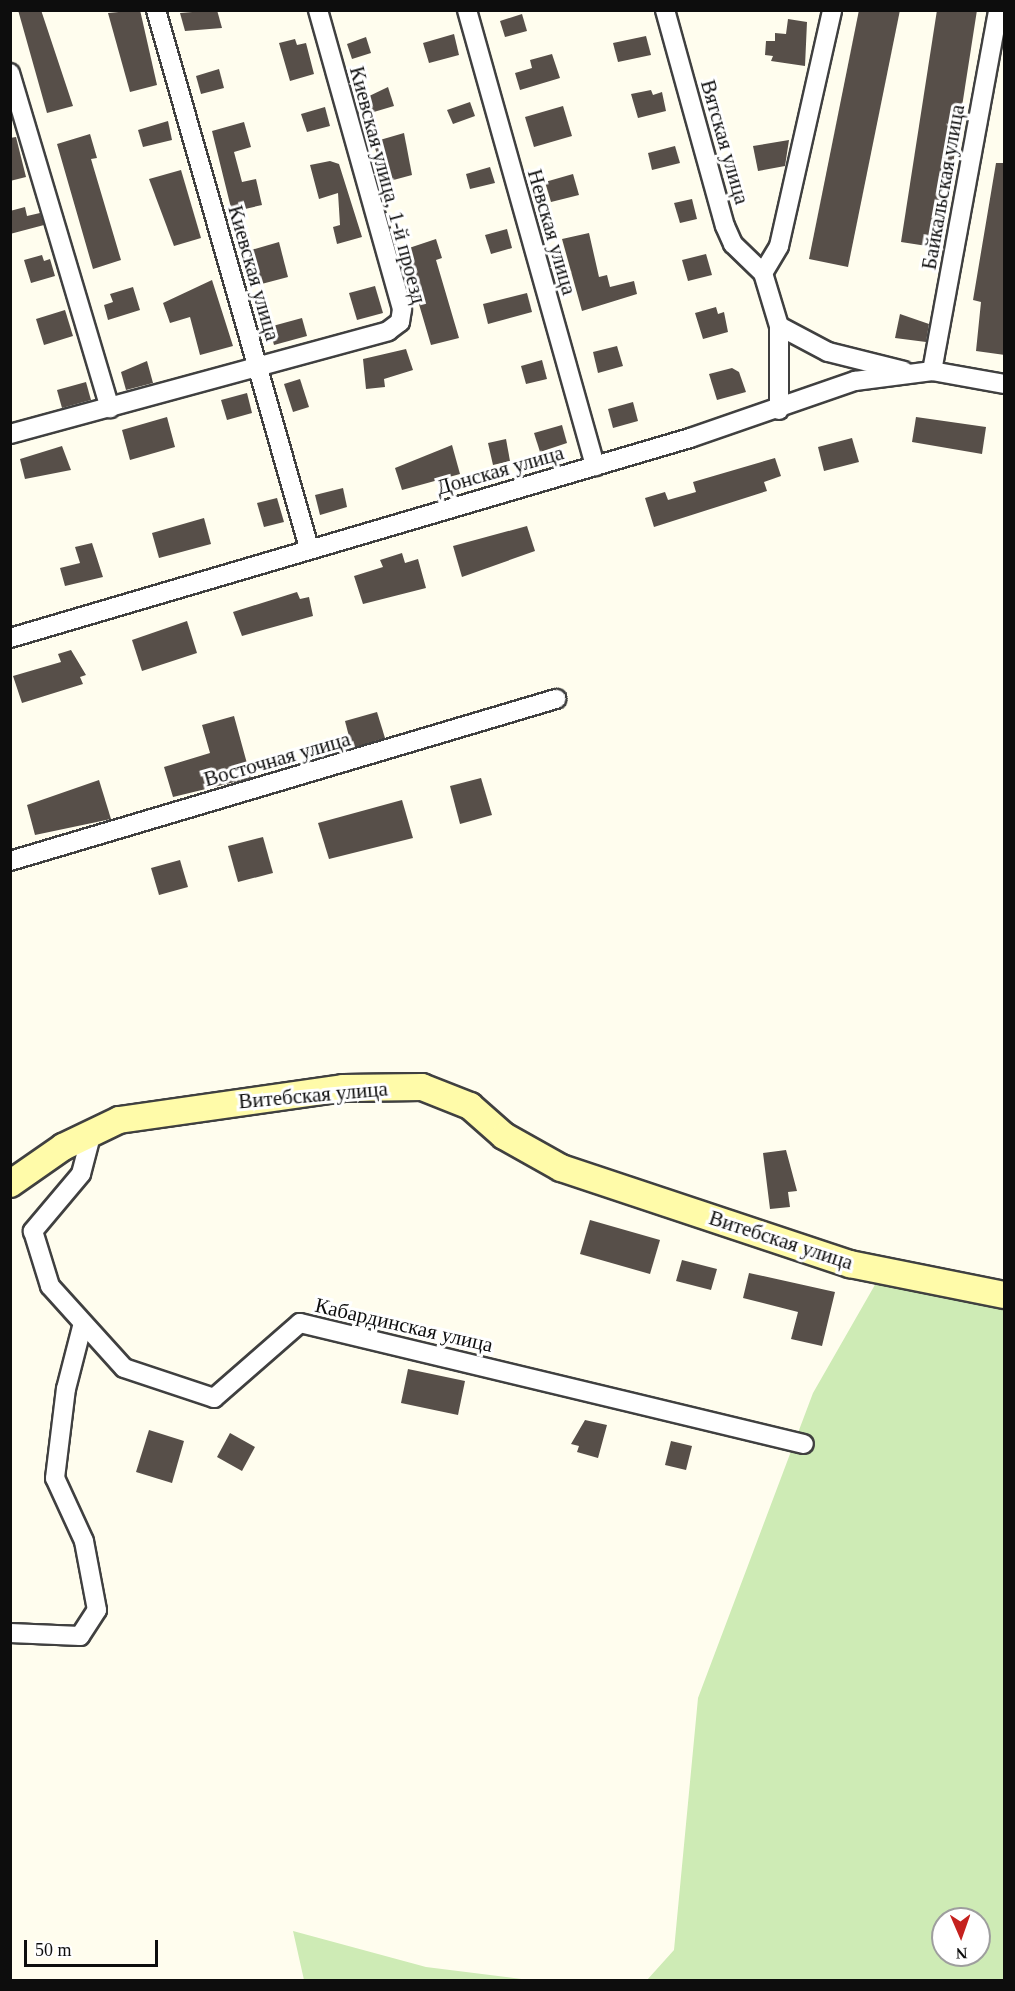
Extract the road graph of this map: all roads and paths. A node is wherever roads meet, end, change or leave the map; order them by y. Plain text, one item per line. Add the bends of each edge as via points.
1 (156, 10) edge
2 (318, 10) edge
3 (467, 10) edge
4 (665, 10) edge
5 (832, 10) edge
6 (998, 10) edge
7 (10, 73) edge
8 (763, 273) junction
9 (780, 326) junction
10 (257, 368) junction
11 (932, 371) junction
12 (914, 374) junction
13 (1005, 384) edge
14 (110, 408) junction
15 (778, 410) junction
16 (10, 434) edge
17 (595, 466) junction
18 (309, 548) junction
19 (10, 638) edge
20 (556, 699) dead end
21 (10, 861) edge
22 (92, 1132) junction
23 (11, 1183) edge
24 (1005, 1295) edge
25 (83, 1323) junction
26 (804, 1444) dead end
27 (10, 1634) edge

1 - 10 street, Киевская улица
2 - 10 street, Киевская улица, 1-й проезд via 402,309 400,322 388,331
3 - 17 street, Невская улица
4 - 8 street, Вятская улица via 725,226 733,244
5 - 8 street via 779,246
6 - 11 street, Байкальская улица
7 - 14 street
8 - 9 street, Вятская улица
9 - 12 street via 828,351
9 - 15 street, Вятская улица
10 - 14 street, Киевская улица, 1-й проезд
10 - 18 street, Киевская улица
11 - 12 street, Донская улица
11 - 13 street, Донская улица
12 - 15 street, Донская улица via 855,381
14 - 16 street, Киевская улица, 1-й проезд
15 - 17 street, Донская улица
17 - 18 street, Донская улица
18 - 19 street, Донская улица
20 - 21 street, Восточная улица
22 - 23 street, Витебская улица
22 - 24 street, Витебская улица via 119,1119 255,1098 343,1088 422,1087 470,1106 504,1136 561,1168 882,1271
22 - 25 street, Кабардинская улица via 81,1174 33,1231 50,1286
25 - 26 street, Кабардинская улица via 124,1368 214,1398 300,1323
25 - 27 street via 66,1389 55,1478 84,1541 97,1610 80,1636

